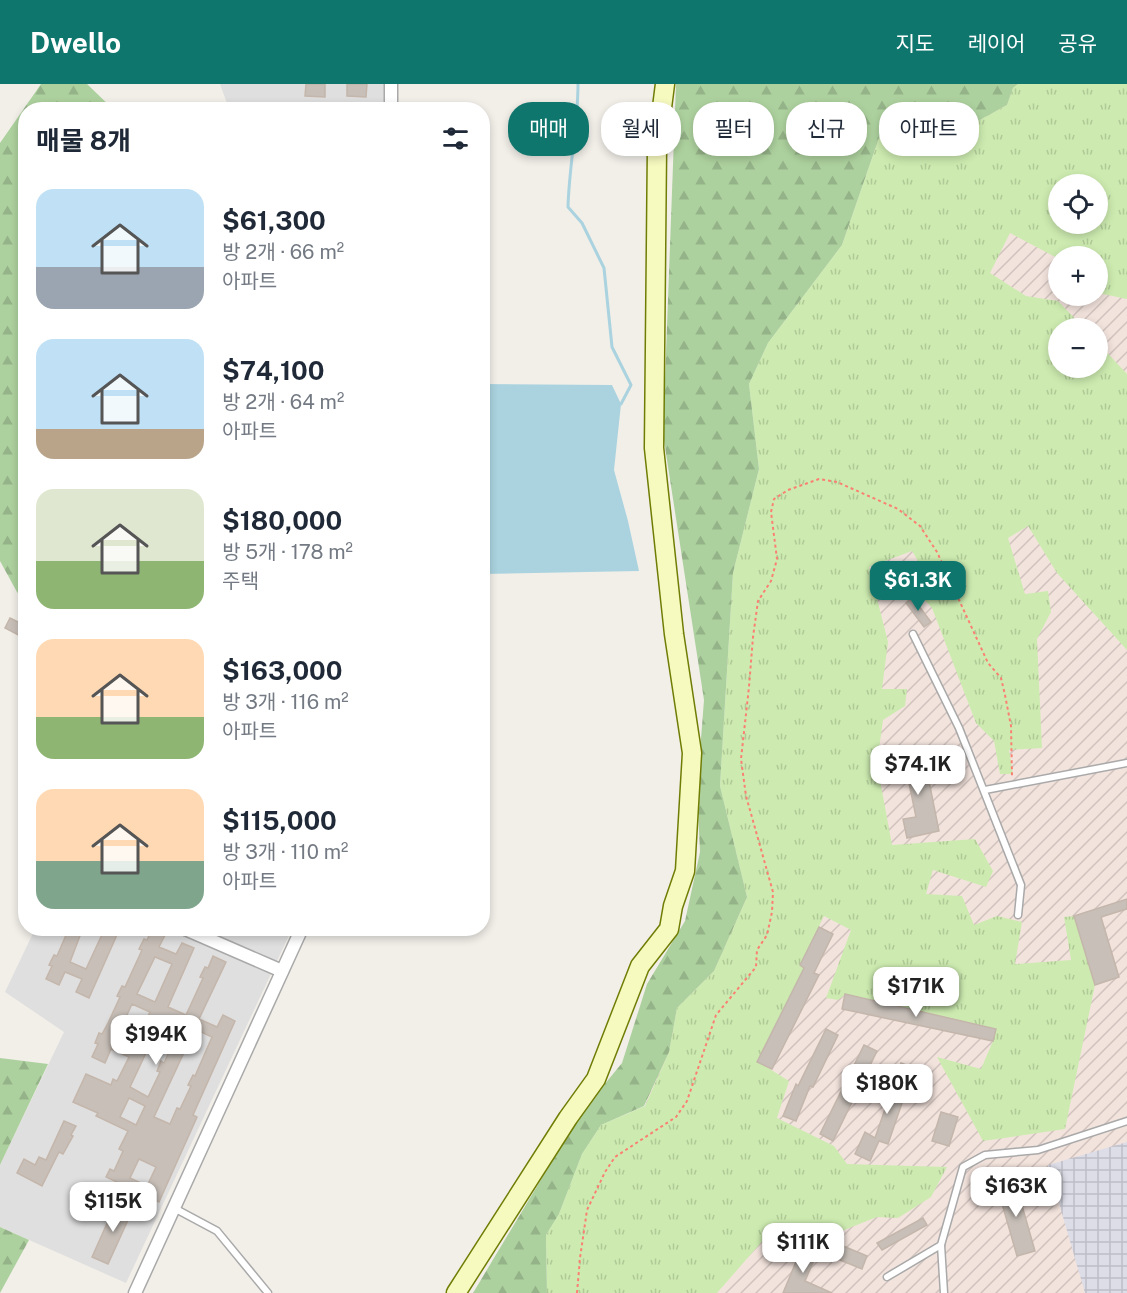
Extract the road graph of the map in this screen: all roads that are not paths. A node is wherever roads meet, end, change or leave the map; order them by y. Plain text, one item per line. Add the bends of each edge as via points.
1 (391, 84) edge
2 (665, 84) edge
3 (390, 102) edge
4 (913, 634) dead end
5 (1127, 763) edge
6 (985, 789) junction
7 (1018, 915) dead end
8 (201, 936) edge
9 (298, 936) edge
10 (282, 971) junction
11 (1127, 1121) edge
12 (174, 1208) junction
13 (941, 1245) junction
14 (887, 1277) dead end
15 (135, 1293) edge
16 (268, 1293) edge
17 (456, 1293) edge
18 (944, 1293) edge

1 - 3 street
2 - 17 street via 657,147 654,448 692,753 685,871 669,929 640,966 596,1079
4 - 6 lane
5 - 6 lane
6 - 7 lane via 1021,885
8 - 10 street
9 - 10 street
10 - 12 street
11 - 13 lane via 1038,1150 984,1155 963,1167
12 - 15 street
12 - 16 lane via 217,1231
13 - 14 lane
13 - 18 lane

